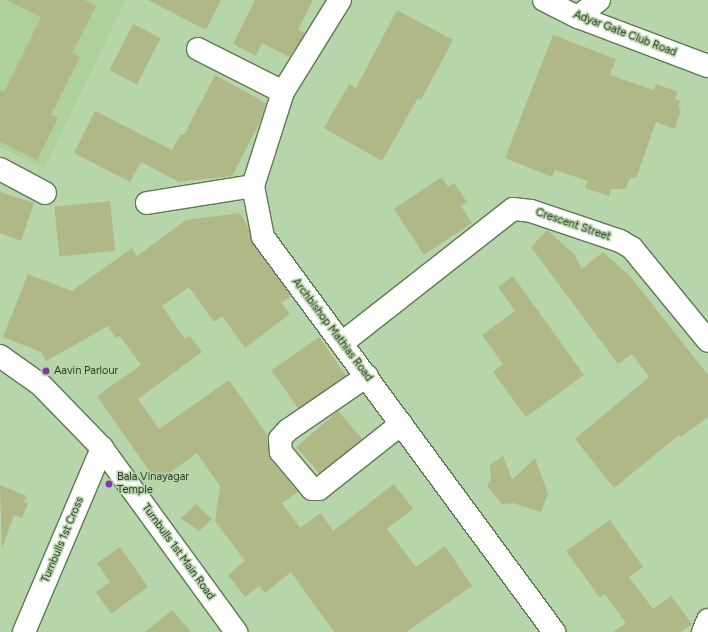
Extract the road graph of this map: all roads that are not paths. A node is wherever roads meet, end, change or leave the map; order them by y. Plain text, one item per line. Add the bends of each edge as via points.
1 (340, 0) edge
2 (544, 0) edge
3 (599, 0) edge
4 (578, 17) junction
5 (198, 49) dead end
6 (708, 66) edge
7 (283, 92) junction
8 (0, 169) edge
9 (253, 186) junction
10 (45, 193) dead end
11 (147, 203) dead end
12 (708, 341) edge
13 (342, 343) junction
14 (0, 356) edge
15 (367, 376) junction
16 (401, 424) junction
17 (102, 448) junction
18 (708, 620) edge
19 (24, 632) edge
20 (236, 632) edge
21 (554, 632) edge
22 (703, 632) edge

1 - 7 street, Archbishop Mathias Road
2 - 4 street, Adyar Gate Club Road
3 - 4 street
4 - 6 street, Adyar Gate Club Road
5 - 7 street
7 - 9 street, Archbishop Mathias Road
8 - 10 street
9 - 11 street
9 - 13 street, Archbishop Mathias Road via 263,237
12 - 13 street, Crescent Street via 632,248 620,241 531,211 512,209
13 - 15 street, Archbishop Mathias Road
14 - 17 street, Turnbulls 1st Main Road via 41,385
15 - 16 street, Archbishop Mathias Road
15 - 16 street via 288,430 280,438 281,452 312,489 319,489
16 - 21 street, Archbishop Mathias Road
17 - 19 street, Turnbulls 1st Cross
17 - 20 street, Turnbulls 1st Main Road
18 - 22 street

